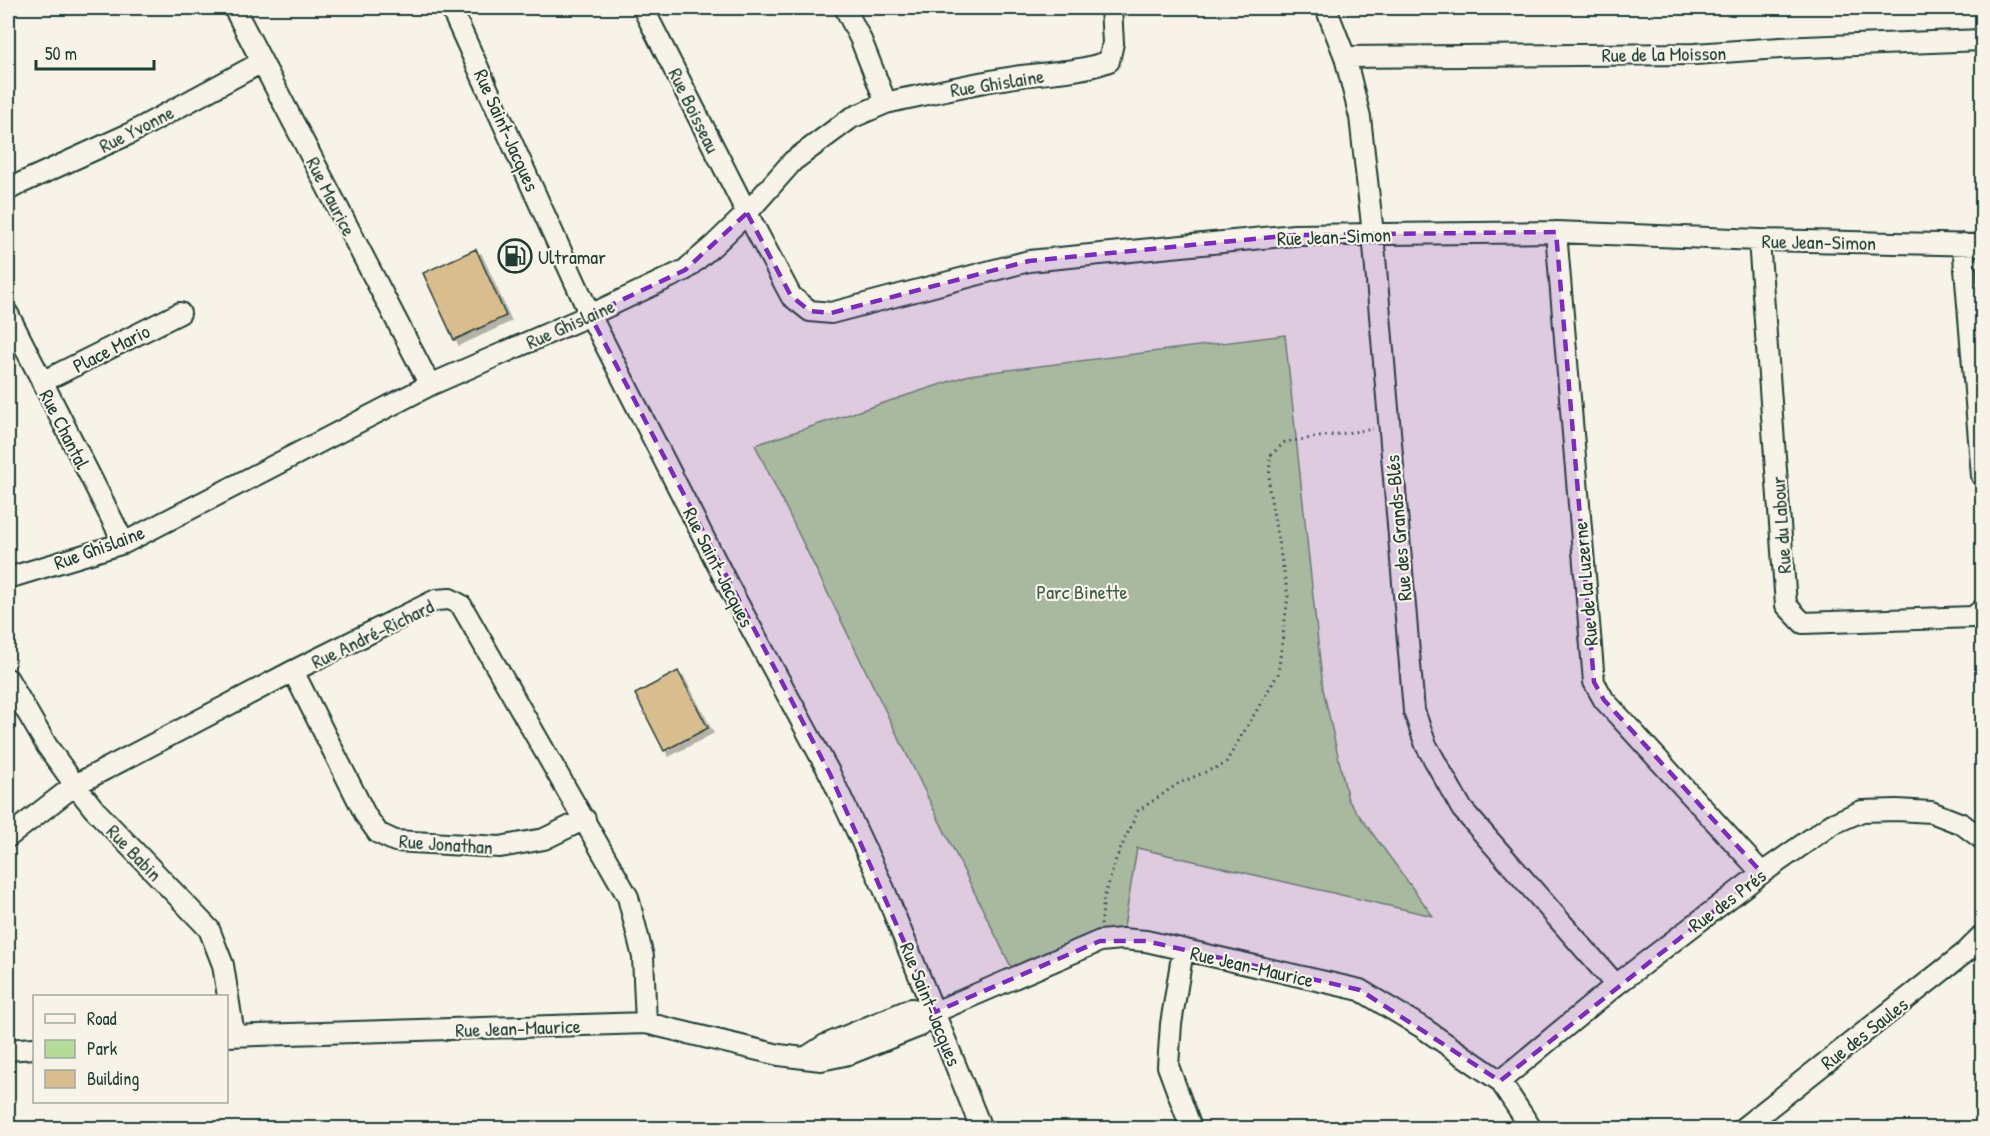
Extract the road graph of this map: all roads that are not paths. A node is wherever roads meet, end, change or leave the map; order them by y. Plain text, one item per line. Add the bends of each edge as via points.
1 (234, 8) edge
2 (451, 8) edge
3 (643, 8) edge
4 (846, 8) edge
5 (1111, 8) edge
6 (1326, 8) edge
7 (1983, 40) edge
8 (1345, 57) junction
9 (262, 62) junction
10 (886, 103) junction
11 (8, 190) edge
12 (747, 213) junction
13 (1556, 232) junction
14 (1373, 234) junction
15 (1758, 240) junction
16 (1973, 244) edge
17 (180, 313) dead end
18 (8, 314) edge
19 (590, 315) junction
20 (42, 382) junction
21 (430, 385) junction
22 (1983, 476) edge
23 (124, 543) junction
24 (8, 578) edge
25 (1983, 610) edge
26 (293, 671) junction
27 (8, 679) edge
28 (75, 785) junction
29 (585, 819) junction
30 (8, 837) edge
31 (1983, 839) edge
32 (1762, 873) junction
33 (1983, 936) edge
34 (1183, 950) junction
35 (1616, 985) junction
36 (226, 995) edge
37 (935, 1012) junction
38 (228, 1016) edge
39 (646, 1023) junction
40 (230, 1036) edge
41 (33, 1048) edge
42 (8, 1050) edge
43 (1500, 1082) junction
44 (981, 1128) edge
45 (1191, 1128) edge
46 (1531, 1128) edge
47 (1743, 1128) edge

1 - 9 street, Rue Maurice
2 - 19 street, Rue Saint-Jacques
3 - 12 street, Rue Boisseau
4 - 10 street
5 - 10 street, Rue Ghislaine via 1113,43 1109,61 1095,67 1022,76
6 - 8 street, Rue des Grands-Blés
7 - 8 street, Rue de la Moisson via 1695,54
8 - 14 street, Rue des Grands-Blés via 1360,117
9 - 11 street, Rue Yvonne via 129,134
9 - 21 street, Rue Maurice
10 - 12 street, Rue Ghislaine via 851,118 793,161
12 - 14 street, Rue Jean-Simon via 791,296 810,311 831,313 1029,261 1294,235
12 - 19 street, Rue Ghislaine via 685,270
13 - 14 street, Rue Jean-Simon
13 - 15 street, Rue Jean-Simon
13 - 32 street, Rue de la Luzerne via 1594,682 1604,700
14 - 35 street, Rue des Grands-Blés via 1414,711 1426,745 1462,809
15 - 16 street, Rue Jean-Simon
15 - 25 street, Rue du Labour via 1786,605 1803,623 1973,617
16 - 22 street
17 - 20 street, Place Mario
18 - 20 street, Rue Chantal
19 - 21 street, Rue Ghislaine
19 - 37 street, Rue Saint-Jacques via 729,589 830,774
20 - 23 street, Rue Chantal
21 - 23 street, Rue Ghislaine
23 - 24 street, Rue Ghislaine
26 - 28 street, Rue André-Richard
26 - 29 street, Rue Jonathan via 378,833 395,841 500,847 544,839
26 - 29 street, Rue André-Richard via 436,600 450,599 461,605
27 - 28 street, Rue Babin
28 - 30 street, Rue André-Richard
28 - 36 street, Rue Babin via 209,929 223,965
29 - 39 street, Rue André-Richard via 628,897 643,957
31 - 32 street, Rue des Prés via 1962,824 1931,812 1862,811 1832,824
32 - 35 street, Rue des Prés
33 - 47 street, Rue des Saules
34 - 37 street, Rue Jean-Maurice via 1146,941 1100,941
34 - 43 street, Rue Jean-Maurice via 1360,990
34 - 45 street via 1168,1066
35 - 43 street, Rue des Prés
37 - 39 street, Rue Jean-Maurice via 911,1009 825,1045 805,1058
37 - 44 street, Rue Saint-Jacques
38 - 40 street, Rue Babin
39 - 40 street, Rue Jean-Maurice
41 - 42 street
43 - 46 street, Rue Jean-Maurice

